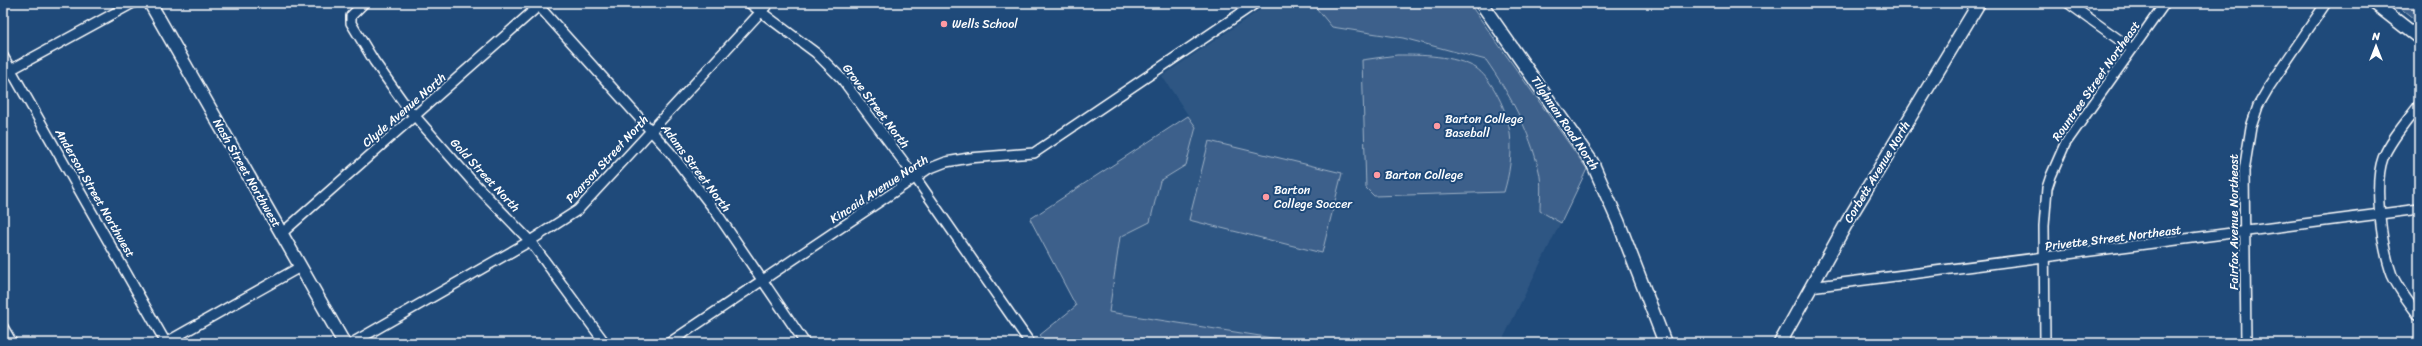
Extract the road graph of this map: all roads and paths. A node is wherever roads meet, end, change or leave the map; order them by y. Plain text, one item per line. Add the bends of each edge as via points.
1 (133, 3) edge
2 (150, 3) edge
3 (364, 3) edge
4 (749, 3) edge
5 (769, 3) edge
6 (1256, 3) edge
7 (1481, 3) edge
8 (1979, 3) edge
9 (2068, 3) edge
10 (2165, 3) edge
11 (2326, 3) edge
12 (2374, 3) edge
13 (539, 4) edge
14 (760, 13) junction
15 (2419, 38) edge
16 (2132, 49) junction
17 (3, 56) edge
18 (7, 72) edge
19 (2419, 104) edge
20 (415, 116) junction
21 (651, 129) junction
22 (915, 177) junction
23 (2419, 209) edge
24 (2381, 214) junction
25 (2246, 232) junction
26 (281, 234) junction
27 (530, 241) junction
28 (2045, 258) junction
29 (300, 267) junction
30 (762, 280) junction
31 (1810, 287) junction
32 (2419, 316) edge
33 (3, 327) edge
34 (1028, 342) edge
35 (12, 343) edge
36 (165, 343) edge
37 (344, 343) edge
38 (352, 343) edge
39 (605, 343) edge
40 (669, 343) edge
41 (805, 343) edge
42 (1664, 343) edge
43 (1780, 343) edge
44 (2045, 343) edge
45 (2246, 343) edge

1 - 18 street
2 - 26 street, Nash Street Northwest
3 - 20 street, Gold Street North via 350,20 374,61
4 - 14 street, Grove Street North
5 - 14 street, Pearson Street North
6 - 22 street, Kincaid Avenue North via 1034,153 946,162
7 - 42 street, Tilghman Road North via 1592,162 1618,221
8 - 31 street, Corbett Avenue North
9 - 16 street
10 - 16 street, Rountree Street Northeast
11 - 25 street, Fairfax Avenue Northeast via 2269,86 2254,116 2244,171
12 - 15 street
13 - 20 street, Clyde Avenue North
13 - 21 street, Adams Street North
14 - 21 street, Pearson Street North
14 - 22 street, Grove Street North via 800,40 839,75
16 - 28 street, Rountree Street Northeast via 2065,144 2051,176 2045,211
17 - 18 street, Anderson Street Northwest
18 - 36 street, Anderson Street Northwest
19 - 24 street via 2390,145 2380,167 2378,191
20 - 26 street, Clyde Avenue North
20 - 27 street, Gold Street North via 472,181
21 - 27 street, Pearson Street North via 578,210
21 - 30 street, Adams Street North via 716,212
22 - 30 street, Kincaid Avenue North
22 - 34 street, Grove Street North
23 - 24 street, Privette Street Northeast
24 - 25 street, Privette Street Northeast
24 - 32 street via 2392,275
25 - 28 street, Privette Street Northeast
25 - 45 street, Fairfax Avenue Northeast
26 - 29 street, Nash Street Northwest
27 - 38 street, Pearson Street North
27 - 39 street, Gold Street North
28 - 31 street, Privette Street Northeast
28 - 44 street, Rountree Street Northeast
29 - 36 street
29 - 37 street, Nash Street Northwest
30 - 40 street, Kincaid Avenue North
30 - 41 street, Adams Street North
31 - 43 street, Corbett Avenue North
33 - 35 street

